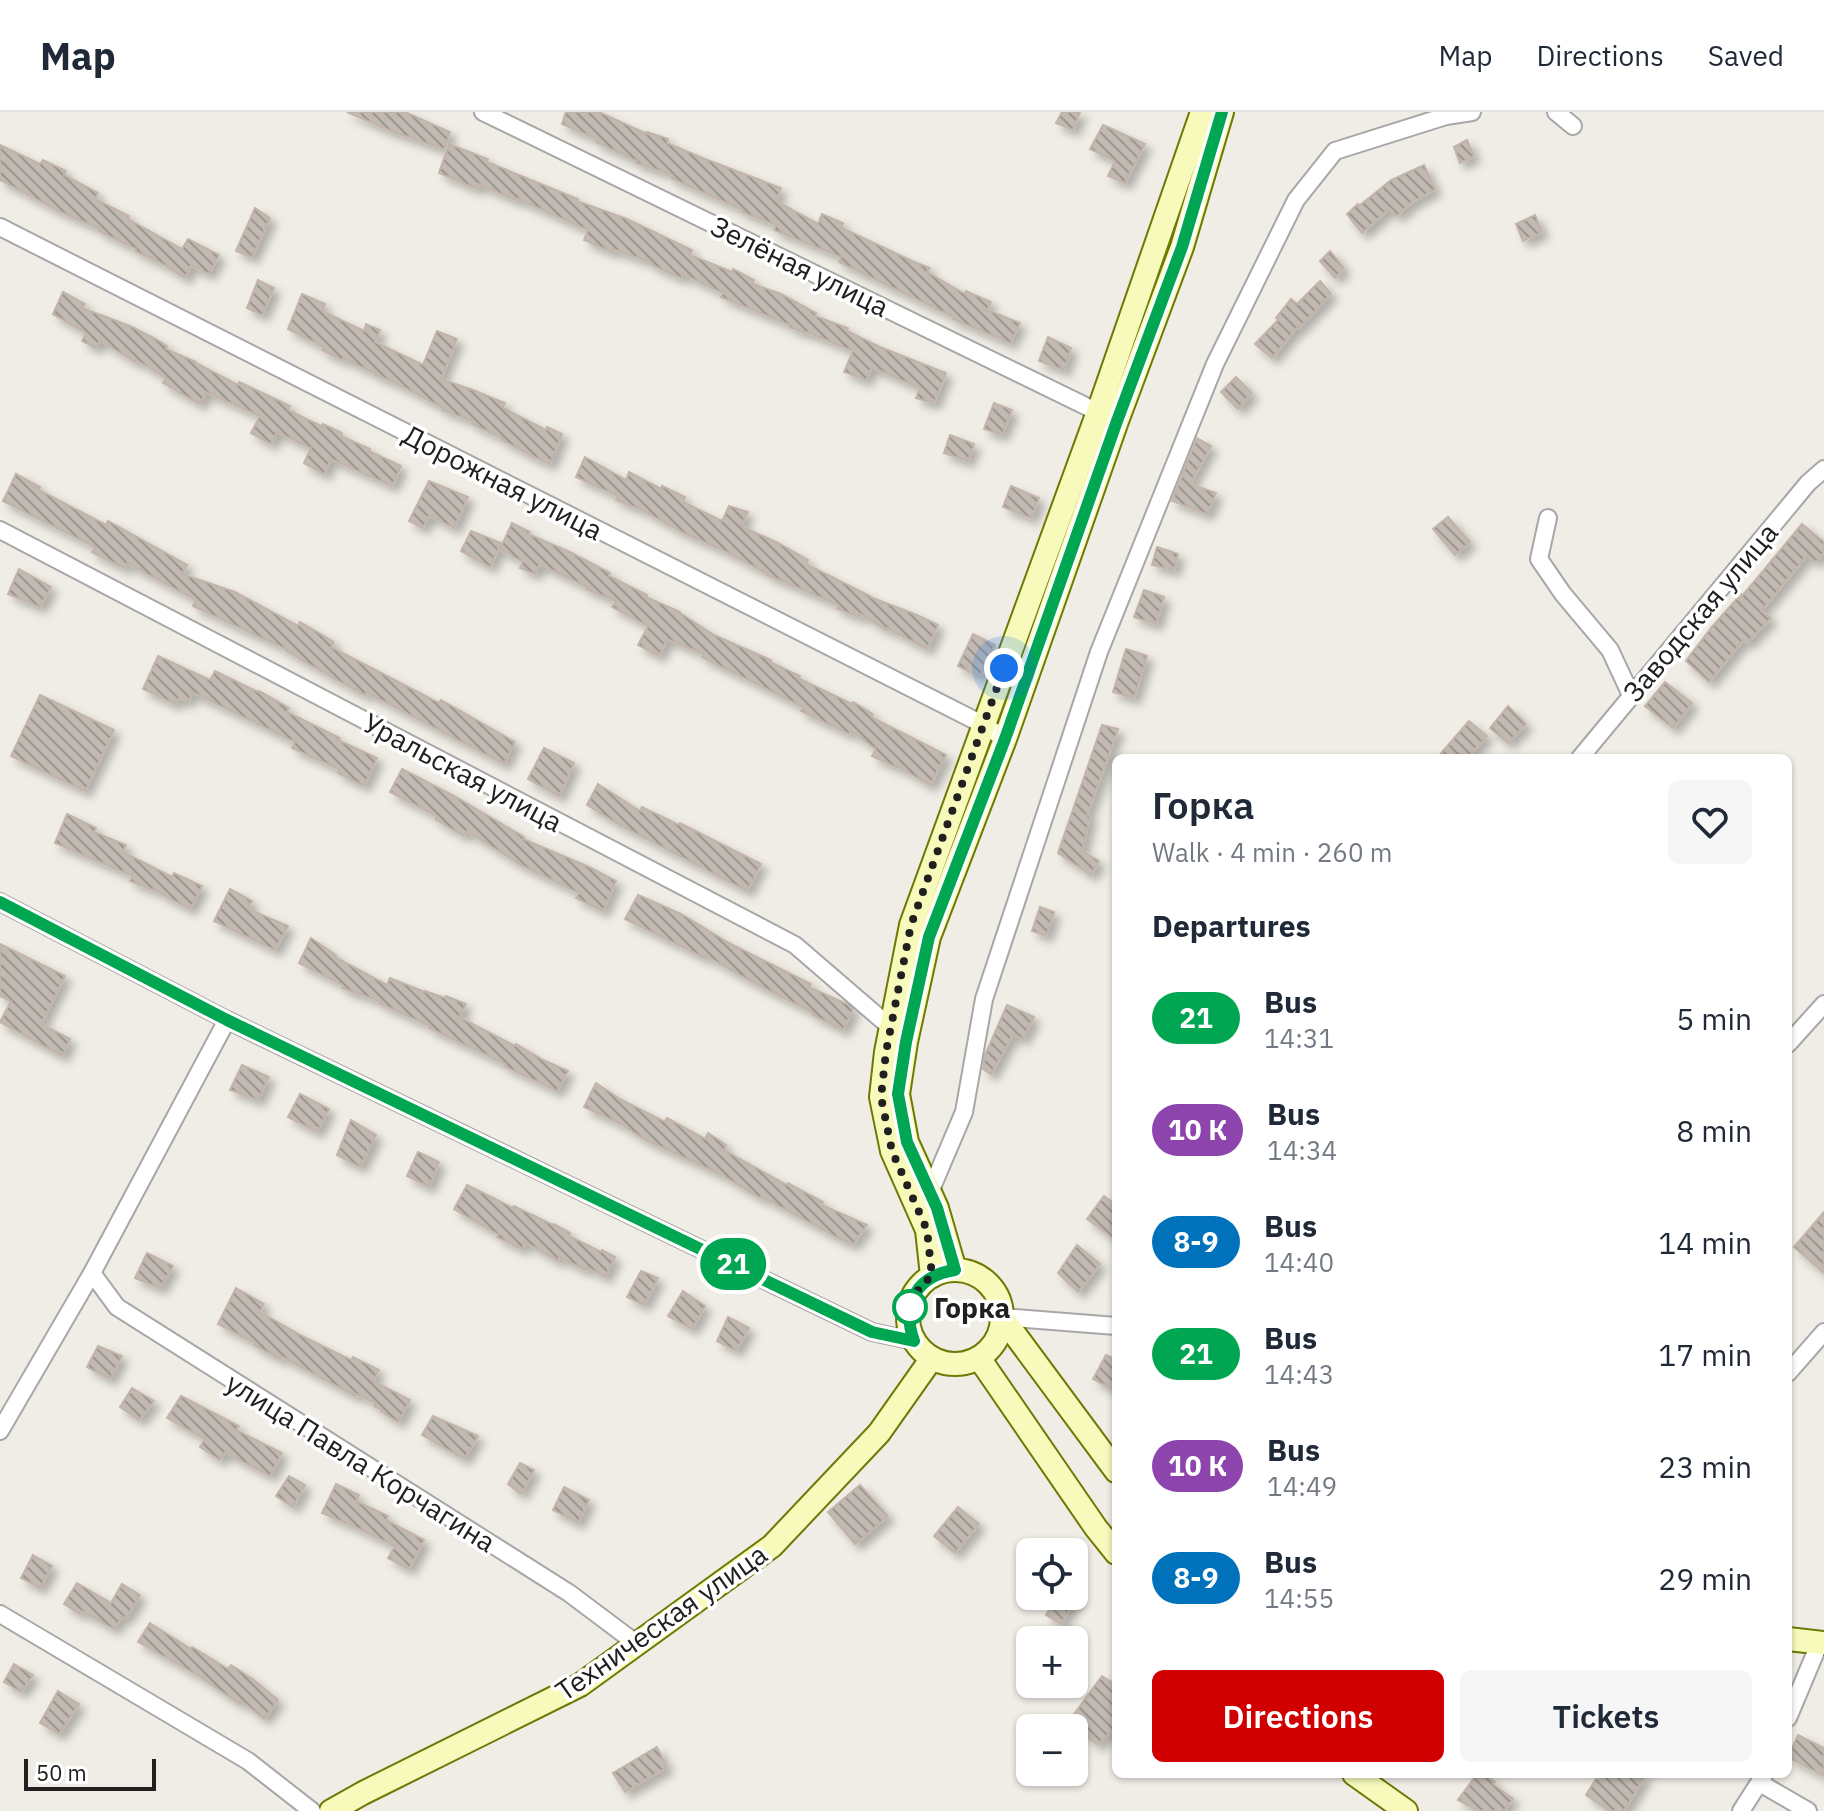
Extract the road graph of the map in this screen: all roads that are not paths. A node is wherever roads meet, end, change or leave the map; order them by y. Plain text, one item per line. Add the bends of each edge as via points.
1 (483, 112) edge
2 (1202, 112) edge
3 (1222, 112) edge
4 (1472, 112) edge
5 (1556, 112) edge
6 (1573, 126) dead end
7 (0, 227) edge
8 (1107, 416) junction
9 (1824, 469) edge
10 (1548, 518) dead end
11 (0, 530) edge
12 (1631, 695) junction
13 (984, 725) junction
14 (1005, 739) junction
15 (1583, 754) edge
16 (0, 902) edge
17 (1824, 1004) edge
18 (227, 1020) junction
19 (898, 1034) junction
20 (1792, 1040) edge
21 (930, 1192) junction
22 (955, 1270) junction
23 (92, 1273) junction
24 (932, 1276) junction
25 (1002, 1317) junction
26 (1112, 1324) edge
27 (1824, 1332) edge
28 (914, 1341) junction
29 (932, 1358) junction
30 (979, 1358) junction
31 (1792, 1368) edge
32 (0, 1431) edge
33 (1112, 1466) edge
34 (1112, 1548) edge
35 (0, 1614) edge
36 (1792, 1639) edge
37 (1822, 1643) edge
38 (637, 1644) junction
39 (1792, 1709) edge
40 (1360, 1778) edge
41 (1762, 1778) edge
42 (312, 1811) edge
43 (331, 1811) edge
44 (1406, 1811) edge
45 (1741, 1811) edge
46 (1808, 1811) edge

1 - 8 street, Зелёная улица
2 - 8 main road
3 - 8 main road via 1182,247
4 - 21 street via 1335,151 1296,200 1215,364 1099,652 984,999 964,1112
5 - 6 street
7 - 13 street, Дорожная улица
8 - 13 main road
8 - 14 main road
9 - 12 street, Заводская улица
10 - 12 street via 1539,559 1610,650
11 - 19 street, Уральская улица via 795,945
12 - 15 street, Заводская улица
13 - 14 street, Дорожная улица
13 - 19 main road via 911,925
14 - 19 main road
16 - 18 street
17 - 20 street
18 - 23 street
18 - 28 street via 872,1332
19 - 21 main road via 898,1094 907,1142
19 - 24 main road via 886,1052 881,1097 892,1151 927,1230
21 - 22 main road
22 - 24 main road
22 - 25 main road via 970,1272 993,1289
23 - 32 street
23 - 38 street, улица Павла Корчагина via 117,1307 569,1593
24 - 28 main road via 912,1298 909,1327
25 - 26 street
25 - 30 main road via 996,1341
25 - 33 main road
27 - 31 street
28 - 29 main road
29 - 30 main road via 955,1364
29 - 38 main road, Техническая улица via 879,1433 772,1546
30 - 34 main road
35 - 42 street via 248,1761
36 - 37 main road
37 - 39 street
38 - 43 main road, Техническая улица via 580,1685
40 - 44 main road
41 - 45 street
41 - 46 street

